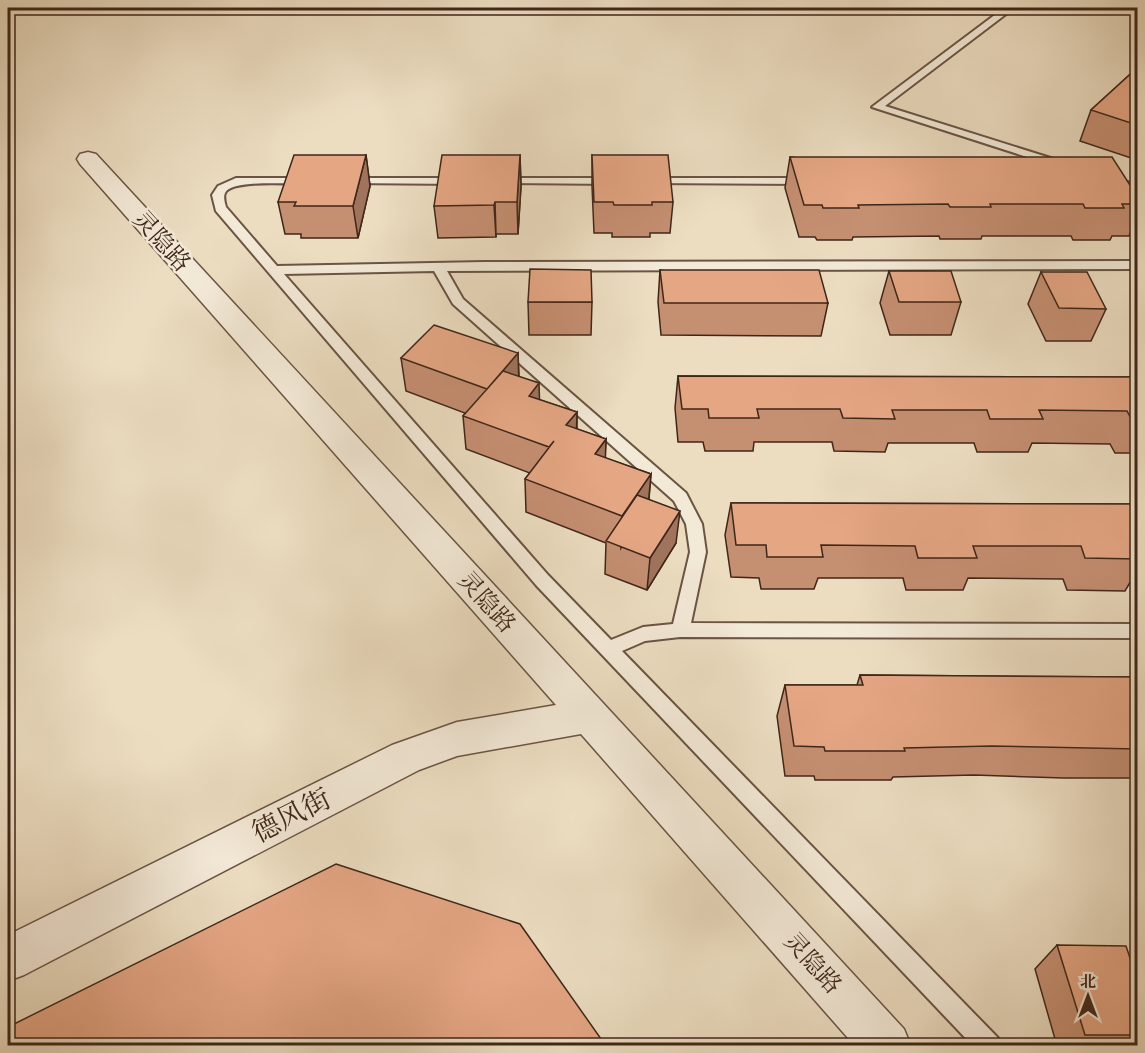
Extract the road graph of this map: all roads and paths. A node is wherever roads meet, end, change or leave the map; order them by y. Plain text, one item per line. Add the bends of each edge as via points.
1 (1009, 8) edge
2 (88, 159) dead end
3 (1105, 178) edge
4 (820, 181) edge
5 (1047, 181) edge
6 (1137, 189) edge
7 (1137, 265) edge
8 (438, 267) junction
9 (274, 270) junction
10 (680, 630) junction
11 (1137, 631) edge
12 (610, 648) junction
13 (590, 716) junction
14 (8, 959) edge
15 (887, 1046) edge
16 (990, 1046) edge

1 - 5 lane via 877,108 1067,167
2 - 13 street, 灵隐路
3 - 6 lane
4 - 9 lane via 236,181 222,188 218,195 220,208
7 - 8 lane
8 - 9 lane
8 - 10 lane via 458,301 680,496 694,524 698,552
9 - 12 lane via 542,580
10 - 11 lane
10 - 12 lane via 643,634
12 - 16 lane
13 - 14 street, 德风街 via 457,739 406,757
13 - 15 street, 灵隐路

